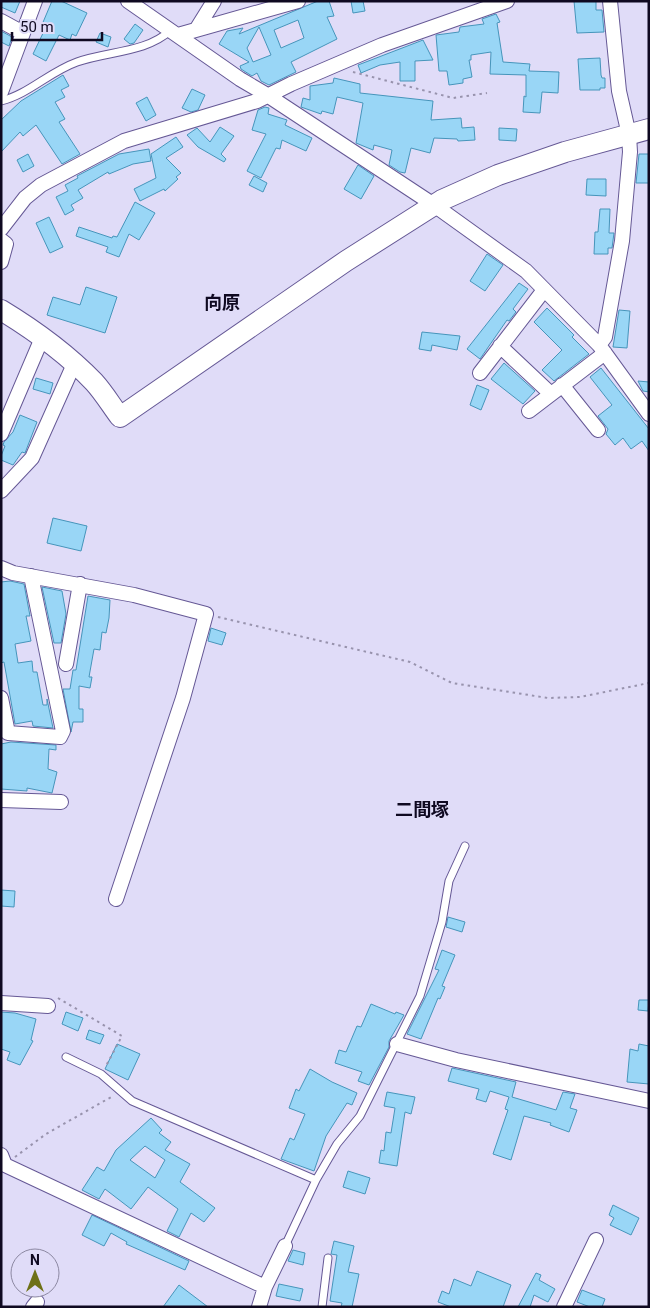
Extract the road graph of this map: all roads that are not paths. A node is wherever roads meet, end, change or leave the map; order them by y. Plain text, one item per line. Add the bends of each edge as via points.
1 (35, 1) edge
2 (128, 1) edge
3 (214, 1) edge
4 (298, 1) edge
5 (507, 1) edge
6 (610, 1) edge
7 (1, 21) edge
8 (196, 30) junction
9 (175, 32) junction
10 (24, 33) junction
11 (1, 92) edge
12 (267, 95) junction
13 (1, 101) edge
14 (649, 129) edge
15 (629, 134) junction
16 (434, 205) junction
17 (1, 229) edge
18 (1, 240) edge
19 (1, 262) edge
20 (544, 290) junction
21 (1, 310) edge
22 (42, 338) junction
23 (500, 346) junction
24 (602, 349) junction
25 (74, 364) junction
26 (480, 373) dead end
27 (556, 390) junction
28 (529, 410) dead end
29 (649, 414) edge
30 (598, 430) dead end
31 (1, 434) edge
32 (1, 491) edge
33 (1, 568) edge
34 (31, 576) junction
35 (80, 584) junction
36 (66, 664) dead end
37 (1, 698) edge
38 (1, 800) edge
39 (61, 802) dead end
40 (465, 846) dead end
41 (116, 899) dead end
42 (1, 1003) edge
43 (48, 1006) road end
44 (397, 1044) junction
45 (66, 1057) dead end
46 (649, 1101) edge
47 (3, 1160) edge
48 (316, 1180) junction
49 (596, 1240) dead end
50 (285, 1246) joint
51 (328, 1258) dead end
52 (265, 1287) junction
53 (259, 1307) edge
54 (322, 1307) edge
55 (564, 1307) edge

1 - 10 street
2 - 9 street
3 - 8 street
4 - 8 street
5 - 12 street via 382,45
6 - 15 street via 619,91
7 - 10 street
8 - 9 street
9 - 12 street via 240,80
9 - 13 lane via 141,47 64,67 13,99
10 - 11 street
12 - 16 street
12 - 17 street via 258,101 124,141 41,185 25,198
14 - 15 street
15 - 16 street via 498,175
15 - 24 street via 622,241
16 - 20 street via 526,271
16 - 25 street via 346,260 120,417 94,382
18 - 19 street via 6,244
20 - 23 street
20 - 24 street
21 - 22 street
22 - 25 street
22 - 31 street
23 - 26 street
23 - 27 street
24 - 27 street
24 - 29 street
25 - 32 street via 32,458
27 - 28 street
27 - 30 street
33 - 34 street
34 - 35 street
34 - 37 street via 63,731 60,737 8,733
35 - 36 street
35 - 41 street via 206,614 184,698
38 - 39 street
40 - 44 lane via 449,880 442,922 420,996
42 - 43 street
44 - 46 street via 456,1060
44 - 48 lane via 360,1116 337,1144
45 - 48 lane via 101,1074 132,1101
47 - 52 street
48 - 50 lane
49 - 55 street
50 - 52 street
51 - 54 lane
52 - 53 street

